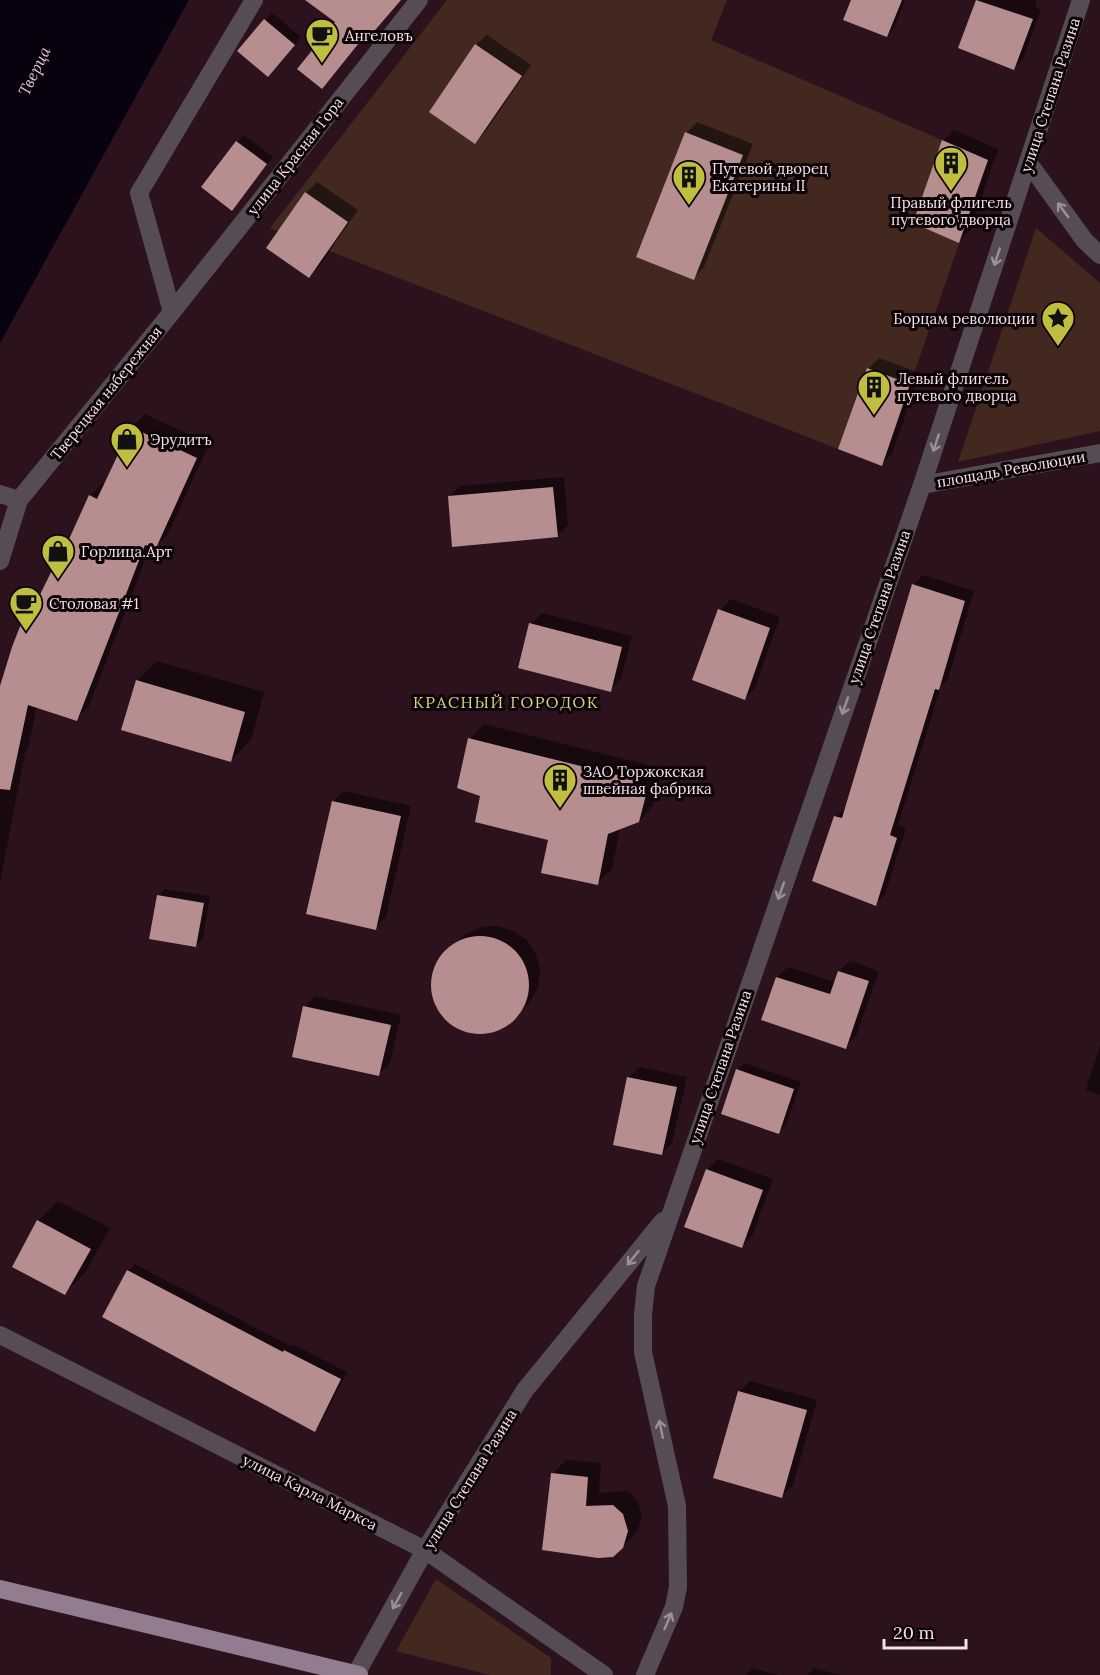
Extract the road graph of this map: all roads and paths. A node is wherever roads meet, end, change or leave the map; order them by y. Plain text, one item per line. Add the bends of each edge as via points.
1 (254, 0) edge
2 (419, 0) edge
3 (1081, 0) edge
4 (1028, 162) junction
5 (1100, 255) edge
6 (172, 312) junction
7 (1100, 453) edge
8 (922, 485) junction
9 (0, 494) edge
10 (19, 500) junction
11 (0, 561) edge
12 (670, 1213) junction
13 (0, 1335) edge
14 (425, 1550) junction
15 (0, 1589) edge
16 (358, 1675) edge
17 (604, 1675) edge
18 (645, 1675) edge

1 - 6 street, Тверецкая набережная via 139,193
2 - 6 street, улица Красная Гора
3 - 4 street, улица Степана Разина
5 -> 4 street via 1085,241
4 -> 8 street, улица Степана Разина
6 - 10 street, Тверецкая набережная
7 - 8 street, площадь Революции
8 -> 12 street, улица Степана Разина
9 - 10 street
10 - 11 street, Тверецкая набережная
12 -> 14 street, улица Степана Разина via 525,1390
18 -> 12 street, улица Степана Разина via 674,1607 678,1587 677,1506 643,1352 646,1286
13 - 14 street, улица Карла Маркса
14 -> 16 street, улица Степана Разина
14 - 17 street, улица Карла Маркса
15 - 16 main road

